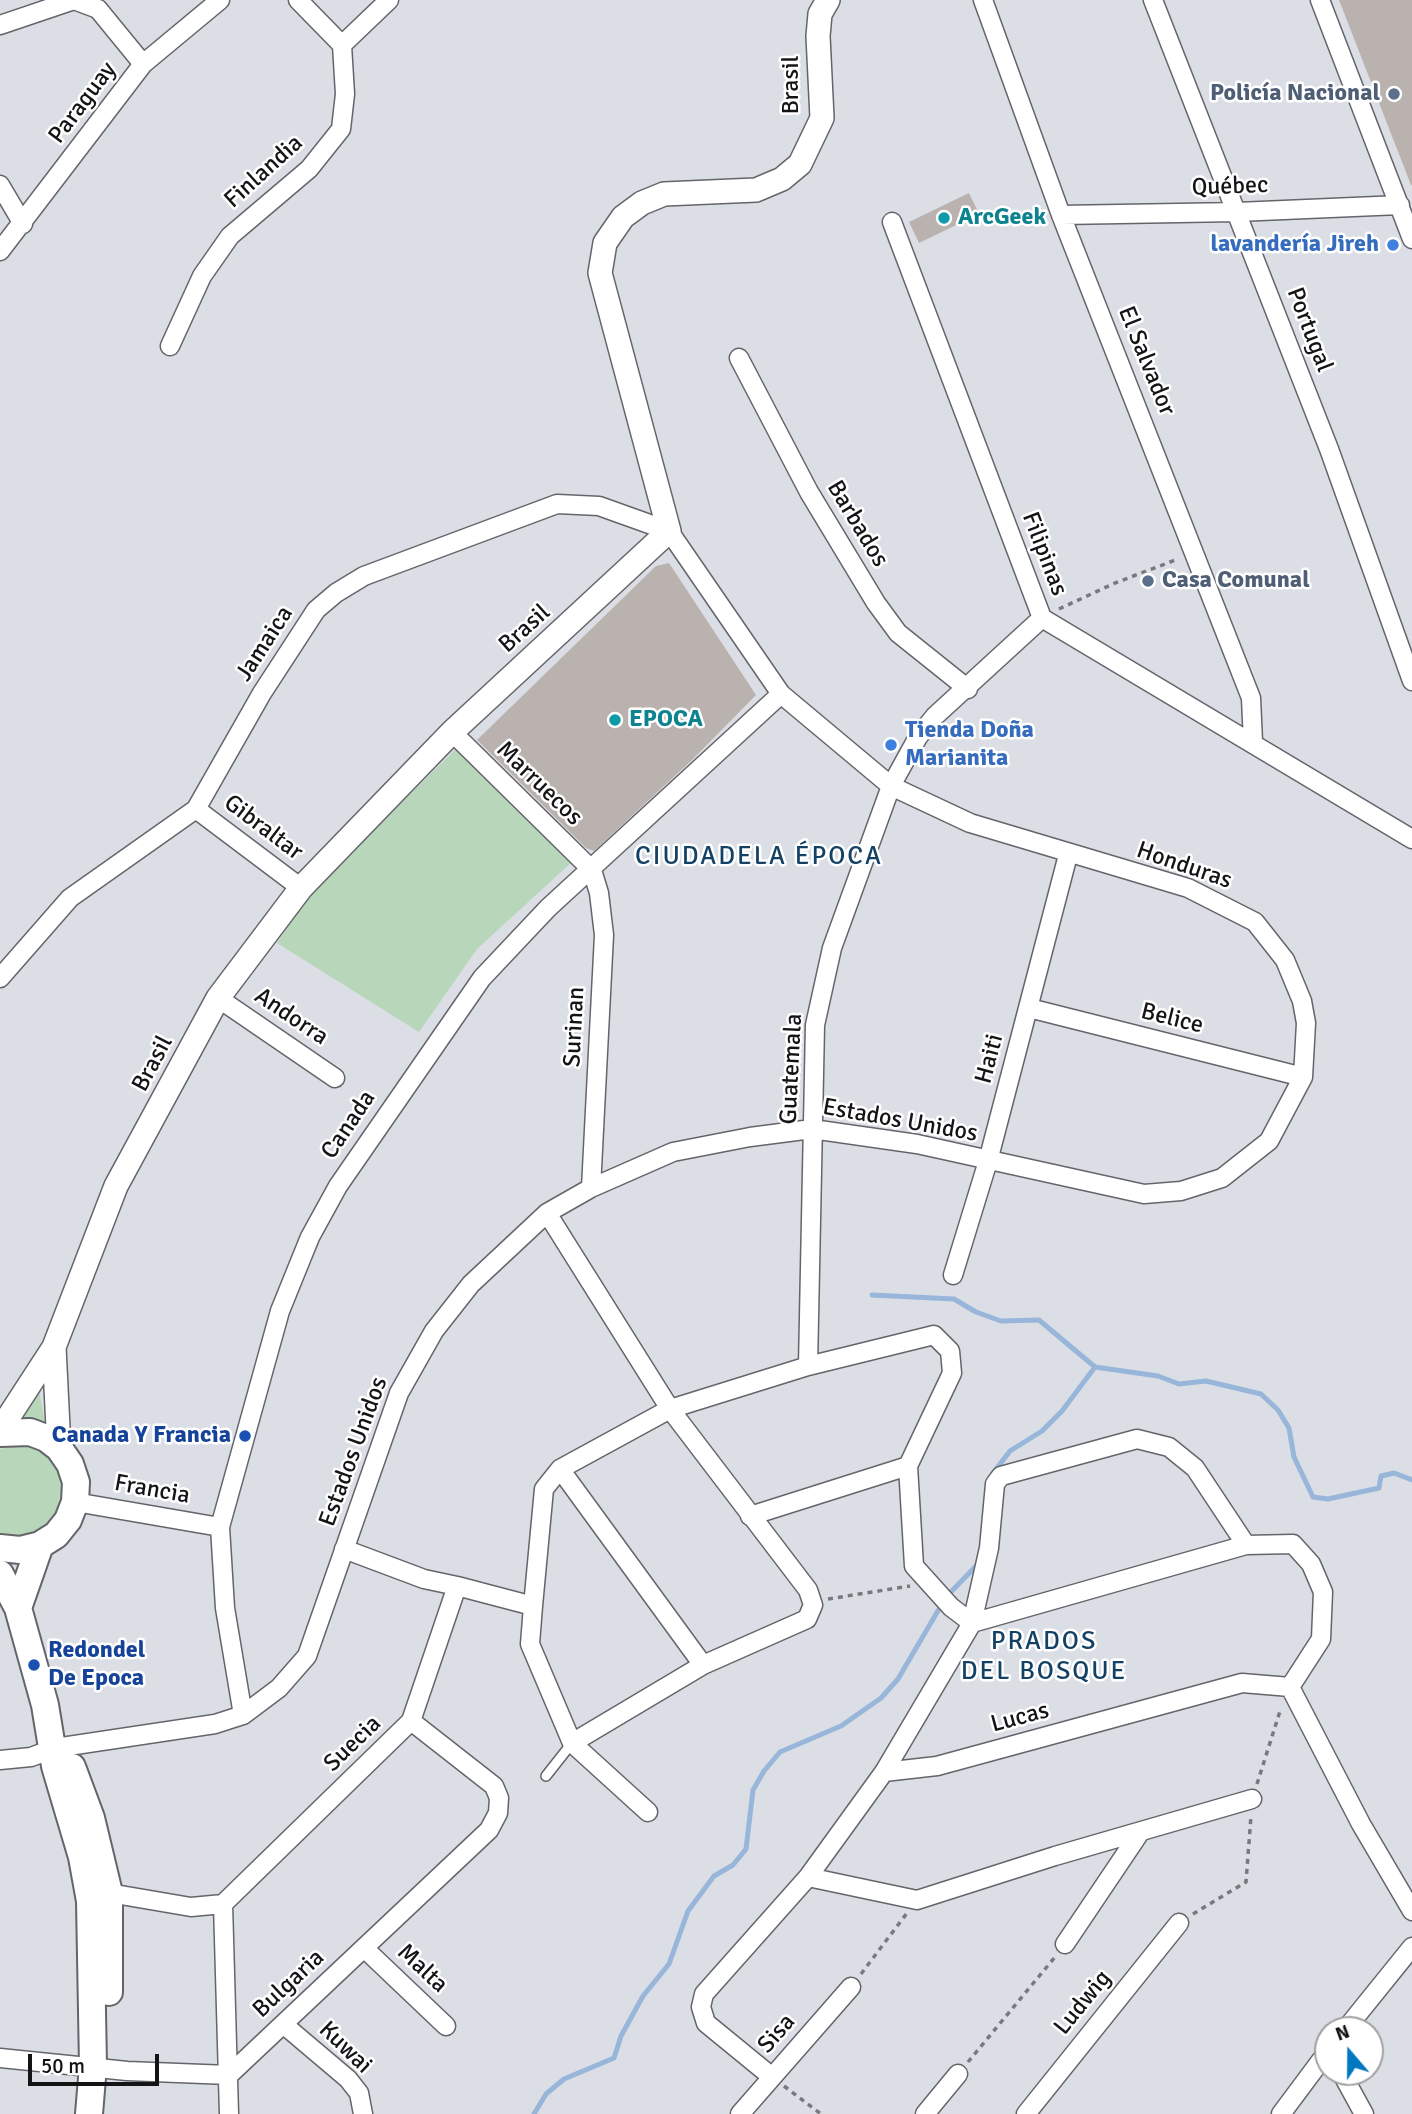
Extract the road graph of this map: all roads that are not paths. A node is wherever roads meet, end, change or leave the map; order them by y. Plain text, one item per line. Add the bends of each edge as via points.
1 (74, 0) edge
2 (220, 0) edge
3 (299, 0) edge
4 (389, 0) edge
5 (828, 0) edge
6 (983, 0) edge
7 (1153, 0) edge
8 (1320, 0) edge
9 (0, 25) edge
10 (342, 45) junction
11 (143, 64) junction
12 (0, 185) edge
13 (1400, 205) junction
14 (1237, 212) junction
15 (1061, 215) junction
16 (892, 222) dead end
17 (23, 224) junction
18 (1412, 239) edge
19 (0, 251) edge
20 (170, 346) dead end
21 (739, 358) dead end
22 (669, 531) junction
23 (1042, 618) junction
24 (1412, 681) edge
25 (968, 689) junction
26 (781, 694) junction
27 (452, 732) junction
28 (1253, 741) junction
29 (891, 786) junction
30 (196, 808) junction
31 (1412, 839) edge
32 (1068, 855) junction
33 (592, 870) junction
34 (301, 888) junction
35 (0, 978) edge
36 (218, 998) junction
37 (1029, 1008) junction
38 (1303, 1077) junction
39 (335, 1078) dead end
40 (813, 1129) junction
41 (988, 1161) junction
42 (1222, 1178) joint
43 (592, 1188) junction
44 (547, 1213) junction
45 (953, 1275) dead end
46 (54, 1347) junction
47 (808, 1366) junction
48 (670, 1409) junction
49 (0, 1432) edge
50 (59, 1448) junction
51 (908, 1466) junction
52 (560, 1469) junction
53 (75, 1502) junction
54 (750, 1516) junction
55 (220, 1527) junction
56 (40, 1545) junction
57 (1246, 1545) junction
58 (0, 1548) edge
59 (344, 1549) junction
60 (0, 1574) edge
61 (457, 1586) junction
62 (533, 1606) junction
63 (18, 1608) junction
64 (972, 1623) junction
65 (703, 1665) junction
66 (1290, 1687) junction
67 (243, 1715) junction
68 (411, 1721) junction
69 (572, 1743) junction
70 (55, 1748) junction
71 (0, 1760) edge
72 (884, 1772) junction
73 (546, 1776) dead end
74 (1252, 1799) road end
75 (649, 1812) dead end
76 (1141, 1831) junction
77 (808, 1877) junction
78 (109, 1893) junction
79 (223, 1904) junction
80 (1412, 1911) edge
81 (1179, 1923) road end
82 (1065, 1944) road end
83 (1412, 1947) edge
84 (364, 1948) junction
85 (851, 1987) road end
86 (1356, 2016) edge
87 (283, 2024) junction
88 (446, 2026) dead end
89 (0, 2058) edge
90 (101, 2067) junction
91 (1314, 2070) edge
92 (958, 2074) road end
93 (229, 2075) junction
94 (772, 2077) junction
95 (1349, 2086) edge
96 (89, 2114) edge
97 (107, 2114) edge
98 (229, 2114) edge
99 (363, 2114) edge
100 (740, 2114) edge
101 (925, 2114) edge
102 (1026, 2114) edge
103 (1281, 2114) edge
104 (1364, 2114) edge

1 - 9 street
1 - 11 street via 98,9
2 - 11 street, Paraguay
3 - 10 street
4 - 10 street
5 - 22 street, Brasil via 820,14 818,36 822,118 800,164 782,179 756,190 664,194 623,217 605,243 600,273
6 - 15 street, El Salvador
7 - 14 street, Portugal
8 - 13 street
10 - 20 street, Finlandia via 345,94 341,129 309,169 230,236 202,276
11 - 17 street, Paraguay
12 - 17 street
13 - 14 street, Québec
13 - 18 street
14 - 15 street, Québec
14 - 24 street, Portugal
15 - 28 street, El Salvador via 1251,698
16 - 23 street, Filipinas
17 - 19 street, Paraguay
21 - 25 street, Barbados via 809,492 876,603 898,633
22 - 26 street, Honduras
22 - 27 street, Brasil
22 - 30 street, Jamaica via 599,506 557,504 355,582 316,610
23 - 25 street, Guatemala
23 - 28 street, Filipinas
25 - 29 street, Guatemala via 918,737
26 - 29 street, Honduras
26 - 33 street, Canada
27 - 33 street, Marruecos
27 - 34 street, Brasil
28 - 31 street, Filipinas
29 - 32 street, Honduras via 970,823
29 - 40 street, Guatemala via 832,948 815,1025
30 - 34 street, Gibraltar
30 - 35 street, Jamaica via 70,898
32 - 37 street, Haiti
32 - 38 street, Honduras via 1188,888 1255,922 1285,960 1302,1001 1306,1023
33 - 43 street, Surinan via 604,936
33 - 55 street, Canada via 548,908 482,978 338,1186 310,1237 280,1311
34 - 36 street, Brasil
36 - 39 street, Andorra
36 - 46 street, Brasil via 116,1186
37 - 38 street, Belice
37 - 41 street, Haiti
38 - 42 street, Honduras via 1269,1141
40 - 41 street, Estados Unidos via 917,1144
40 - 43 street, Estados Unidos via 673,1152
40 - 47 street, Guatemala
41 - 42 street, Estados Unidos via 1144,1194 1181,1191
41 - 45 street, Haiti
43 - 44 street, Estados Unidos
44 - 48 street
44 - 59 street, Estados Unidos via 471,1284 434,1331 399,1393
46 - 49 street, Brasil
46 - 50 street, Brasil
47 - 48 street
47 - 51 street via 934,1335 950,1351 952,1373
48 - 52 street
48 - 54 street
49 - 50 main road via 30,1432
50 - 53 main road via 76,1482
51 - 54 street
51 - 64 street via 914,1566
52 - 62 street via 544,1489
52 - 65 street
53 - 55 street, Francia
53 - 56 main road via 62,1528
54 - 65 street via 808,1590 813,1605 807,1619
55 - 67 street, Canada via 225,1608
56 - 58 main road
56 - 63 main road
57 - 64 street
57 - 64 street via 1195,1468 1169,1447 1137,1438 1001,1476 995,1484 989,1548
57 - 66 street via 1293,1544 1311,1564 1323,1592 1321,1639
59 - 61 street via 424,1579
59 - 67 street, Estados Unidos via 307,1656 279,1688
60 - 63 main road
61 - 62 street
61 - 68 street, Suecia
62 - 69 street via 530,1644
63 - 70 main road
64 - 72 street
65 - 69 street
66 - 72 street, Lucas via 1242,1683 937,1766
66 - 80 street
67 - 70 street, Estados Unidos via 215,1724
68 - 79 street, Suecia
68 - 84 street, Bulgaria via 494,1786 498,1813 489,1830
69 - 73 lane
69 - 75 street
70 - 71 street, Estados Unidos
70 - 78 main road via 70,1762 91,1818
70 - 90 main road via 55,1766 90,1901
72 - 77 street
74 - 76 street
76 - 77 street via 917,1900
76 - 82 street
77 - 94 street via 704,1994 701,2007 706,2024
78 - 79 street via 191,1907
78 - 90 main road
79 - 93 street
81 - 102 street, Ludwig
83 - 86 street
84 - 87 street, Bulgaria
84 - 88 street, Malta
85 - 94 street, Sisa
87 - 93 street, Bulgaria
87 - 99 street, Kuwai via 348,2079 359,2093
89 - 90 street
90 - 93 street
90 - 96 main road
90 - 97 main road
91 - 103 street
92 - 101 street
93 - 98 street
94 - 100 street, Sisa
95 - 104 street

